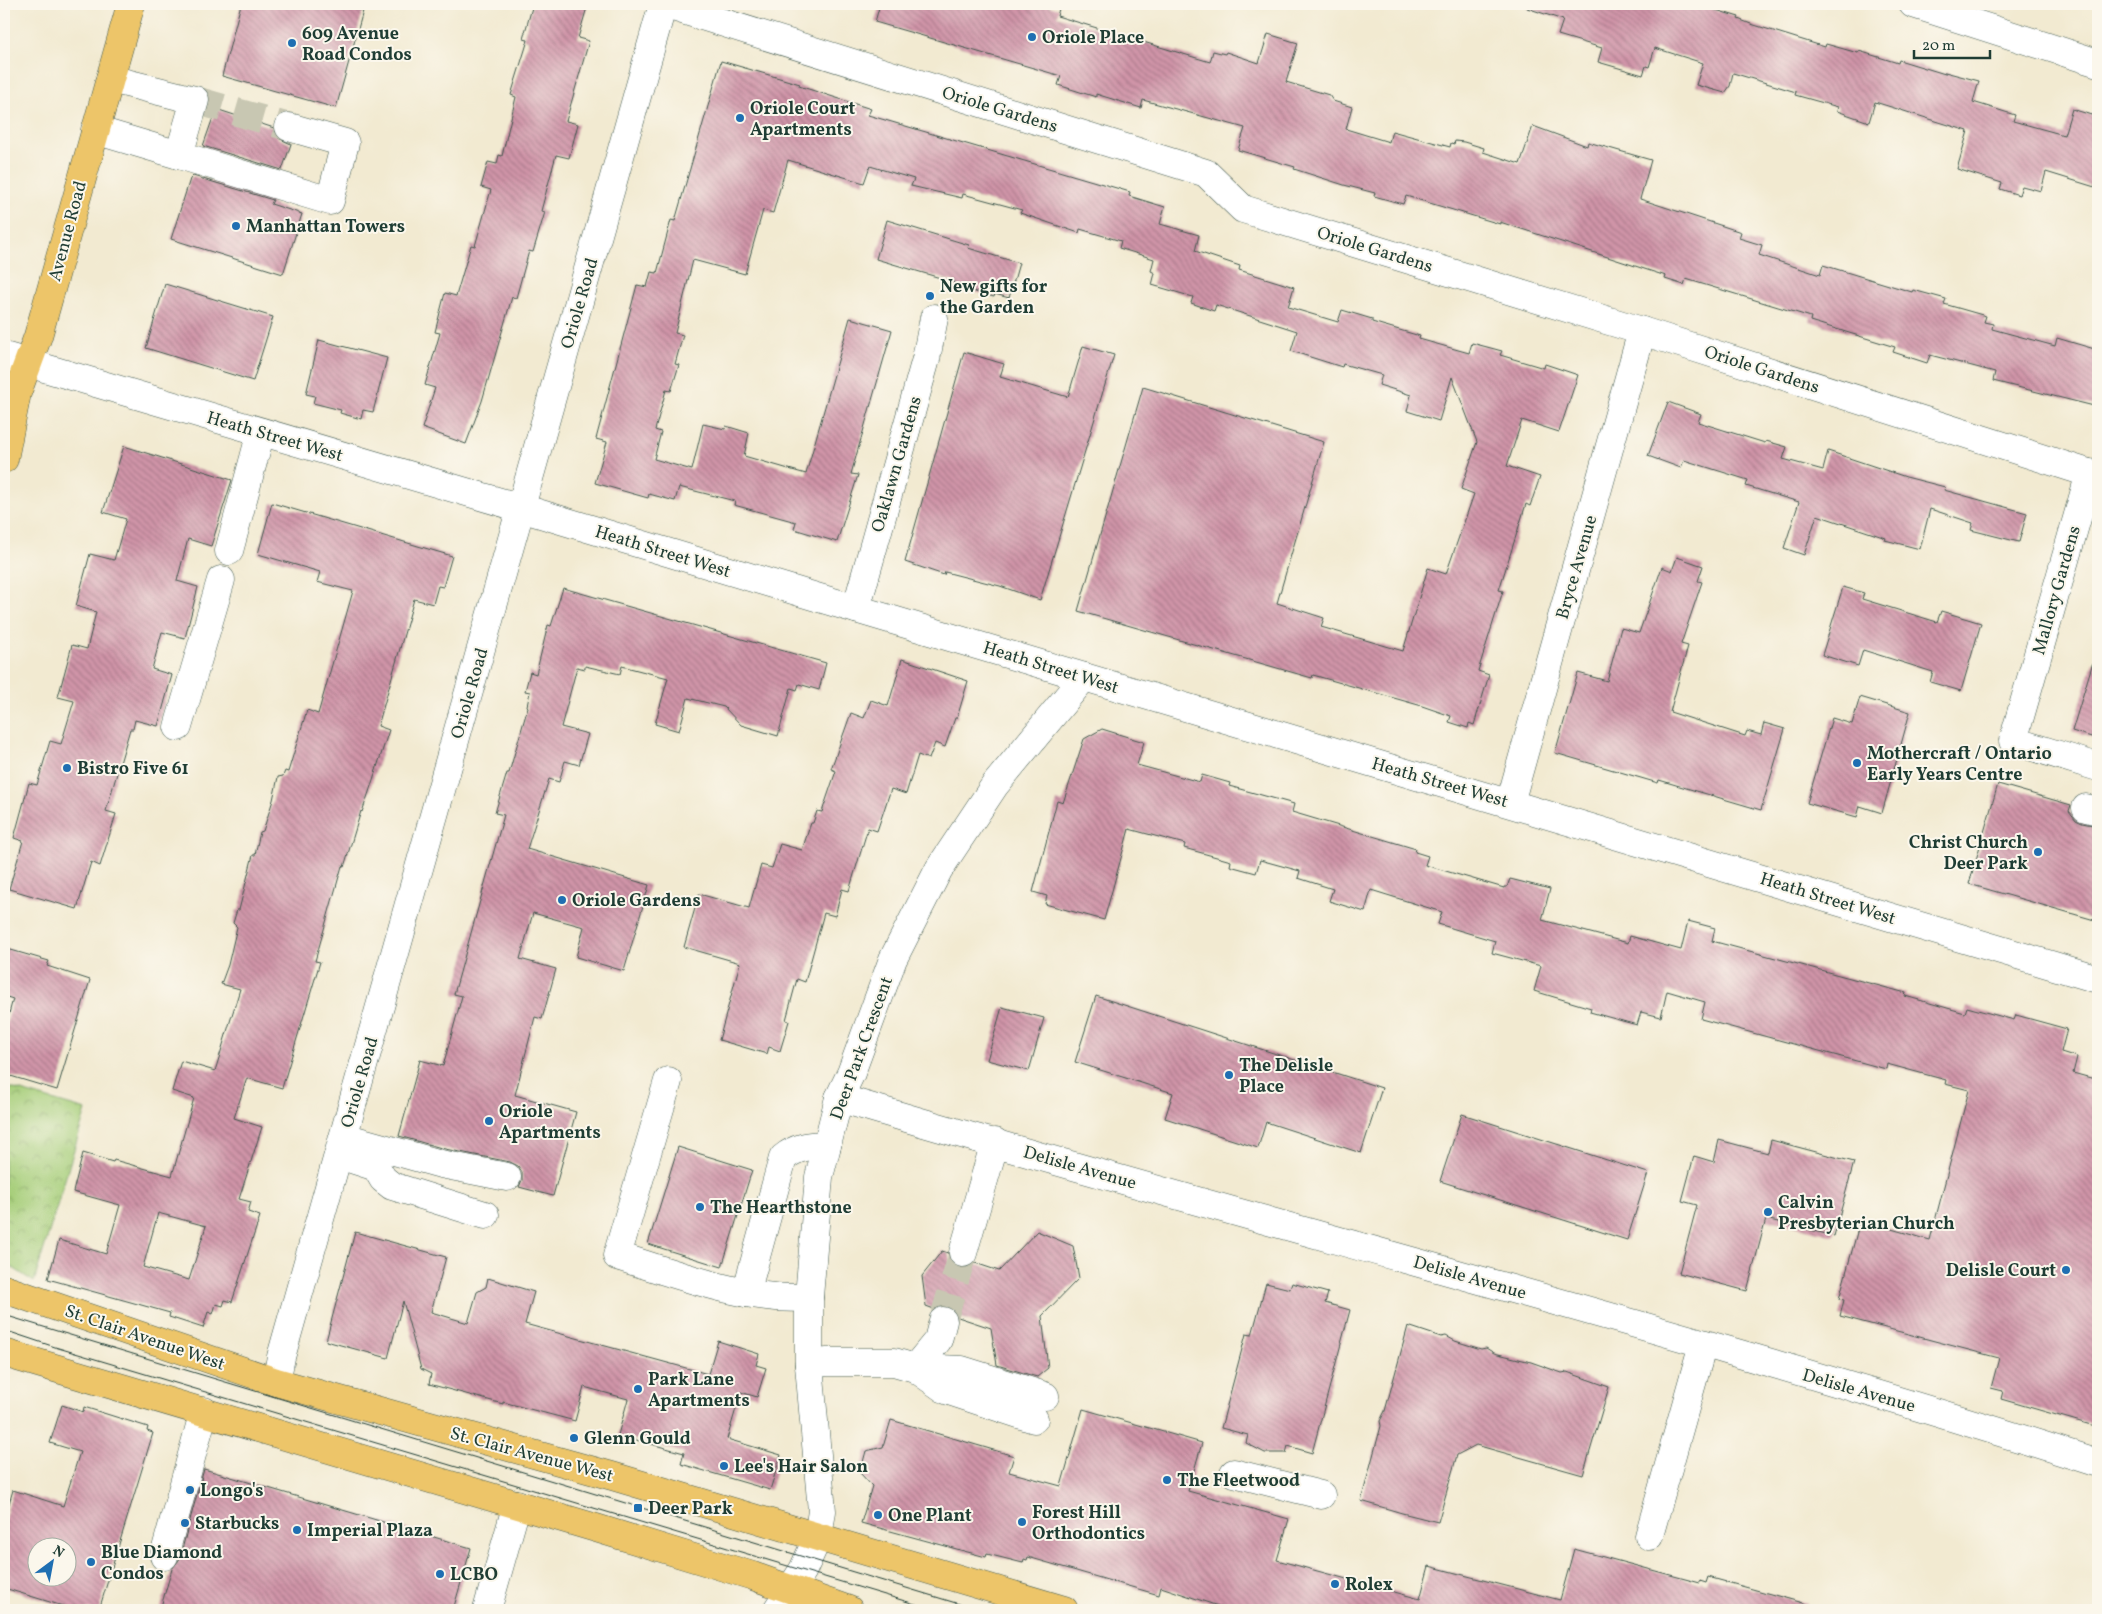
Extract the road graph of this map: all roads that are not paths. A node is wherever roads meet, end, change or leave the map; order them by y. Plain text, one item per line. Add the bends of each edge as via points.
1 (131, 4) edge
2 (663, 4) edge
3 (1926, 5) edge
4 (2098, 63) edge
5 (110, 79) junction
6 (289, 127) tunnel mouth
7 (95, 130) junction
8 (179, 155) junction
9 (934, 318) dead end
10 (1642, 331) junction
11 (16, 360) edge
12 (261, 432) junction
13 (4, 459) edge
14 (2094, 474) edge
15 (521, 508) junction
16 (229, 551) dead end
17 (220, 580) dead end
18 (856, 609) junction
19 (1084, 677) junction
20 (178, 727) dead end
21 (2098, 767) edge
22 (1510, 803) junction
23 (2098, 979) edge
24 (668, 1081) dead end
25 (839, 1098) junction
26 (995, 1142) junction
27 (827, 1145) junction
28 (341, 1146) junction
29 (507, 1177) dead end
30 (485, 1215) dead end
31 (963, 1253) tunnel mouth
32 (4, 1289) edge
33 (746, 1293) junction
34 (809, 1297) junction
35 (943, 1321) tunnel mouth
36 (1703, 1344) junction
37 (4, 1353) edge
38 (810, 1365) junction
39 (915, 1368) junction
40 (276, 1382) junction
41 (1040, 1407) dead end
42 (204, 1411) junction
43 (2098, 1463) edge
44 (1234, 1473) dead end
45 (1321, 1495) dead end
46 (517, 1504) junction
47 (1649, 1536) dead end
48 (818, 1537) junction
49 (164, 1556) dead end
50 (784, 1600) edge
51 (816, 1605) edge
52 (487, 1610) edge
53 (849, 1610) edge
54 (1064, 1610) edge

1 - 5 main road, Avenue Road
2 - 10 street, Oriole Gardens via 1206,173 1243,209
2 - 15 street, Oriole Road
3 - 4 street
5 - 7 main road, Avenue Road
5 - 8 street via 195,100
6 - 8 street via 345,143 330,201
7 - 8 street
7 - 11 main road, Avenue Road via 38,336
9 - 18 street, Oaklawn Gardens via 926,359
10 - 14 street, Oriole Gardens
10 - 22 street, Bryce Avenue
11 - 12 street, Heath Street West
11 - 13 main road, Avenue Road via 17,393
12 - 15 street, Heath Street West
12 - 16 street
14 - 21 street, Mallory Gardens via 2013,741
15 - 18 street, Heath Street West
15 - 28 street, Oriole Road
17 - 20 street
18 - 19 street, Heath Street West
19 - 22 street, Heath Street West
19 - 25 street, Deer Park Crescent via 995,786 939,869 893,959
22 - 23 street, Heath Street West
24 - 33 street via 617,1256
25 - 26 street, Delisle Avenue
25 - 27 street, Deer Park Crescent
26 - 31 street
26 - 36 street, Delisle Avenue
27 - 33 street via 791,1151 783,1158
27 - 34 street, Deer Park Crescent via 819,1177
28 - 29 street
28 - 30 street via 376,1167 382,1179 392,1186
28 - 40 street, Oriole Road
32 - 40 main road, St. Clair Avenue West
33 - 34 street
34 - 38 street, Deer Park Crescent
35 - 39 street via 938,1340
36 - 43 street, Delisle Avenue
36 - 47 street
37 - 42 main road
38 - 39 street via 894,1362
38 - 48 street, Deer Park Crescent via 822,1511
39 - 41 street via 962,1370
40 - 48 main road, St. Clair Avenue West
42 - 46 main road
42 - 49 street
44 - 45 street
46 - 50 main road
46 - 52 street
48 - 50 street, Deer Park Crescent
48 - 54 main road, St. Clair Avenue West
50 - 51 main road
51 - 53 main road

